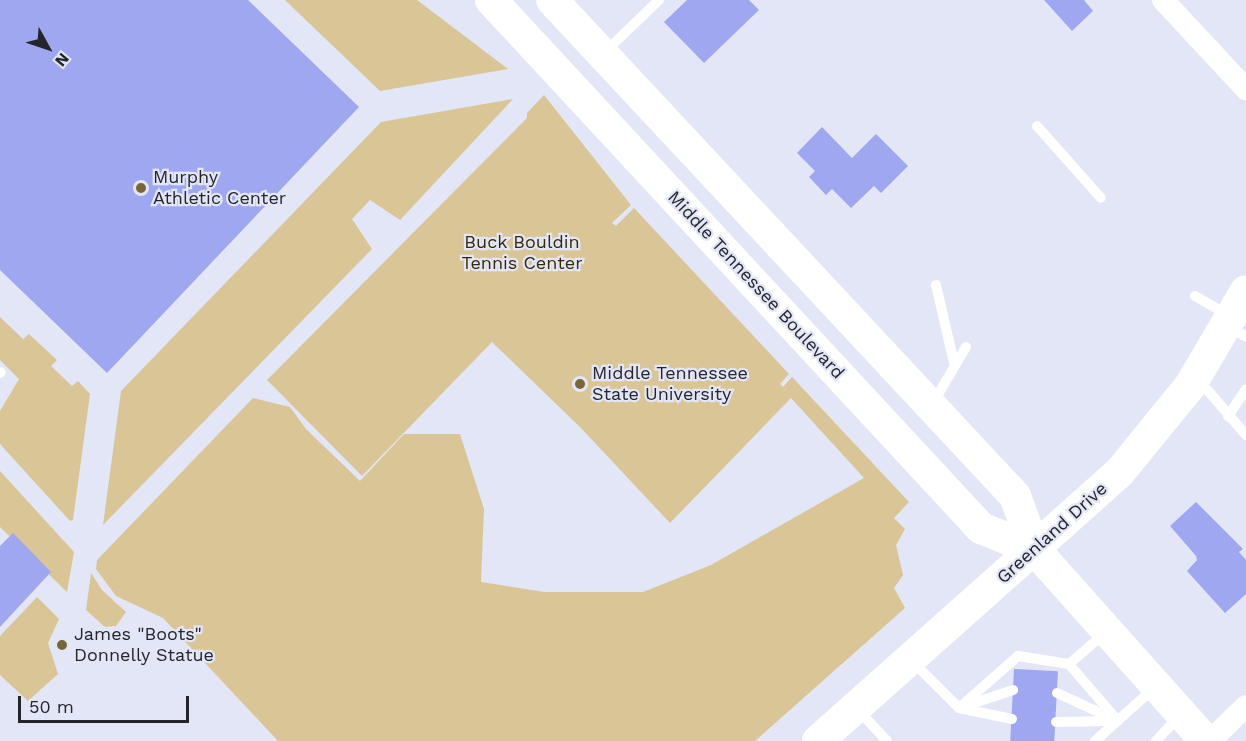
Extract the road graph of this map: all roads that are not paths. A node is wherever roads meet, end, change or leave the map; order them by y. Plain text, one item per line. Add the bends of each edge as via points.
1 (491, 0) edge
2 (552, 0) edge
3 (659, 0) edge
4 (1163, 0) edge
5 (603, 54) junction
6 (1246, 89) edge
7 (1037, 126) dead end
8 (1101, 198) dead end
9 (936, 285) dead end
10 (1195, 296) dead end
11 (1237, 317) edge
12 (966, 347) dead end
13 (954, 363) junction
14 (1196, 376) junction
15 (1246, 389) edge
16 (931, 406) junction
17 (1228, 416) junction
18 (1246, 435) edge
19 (1035, 550) junction
20 (1107, 631) junction
21 (910, 659) junction
22 (1069, 664) junction
23 (1157, 686) junction
24 (1013, 690) dead end
25 (1057, 693) dead end
26 (1246, 706) edge
27 (856, 707) junction
28 (959, 708) junction
29 (1181, 713) junction
30 (1012, 719) dead end
31 (1118, 721) junction
32 (1056, 722) dead end
33 (818, 741) edge
34 (887, 741) edge
35 (1095, 741) edge
36 (1156, 741) edge
37 (1208, 741) edge

1 - 19 main road, Middle Tennessee Boulevard via 981,528
2 - 5 main road, Middle Tennessee Boulevard
3 - 5 lane
4 - 6 street
5 - 16 main road, Middle Tennessee Boulevard
7 - 8 lane
9 - 13 lane
10 - 11 lane
11 - 14 main road, Greenland Drive
12 - 13 lane
13 - 16 lane
14 - 17 lane
14 - 19 main road, Greenland Drive via 1119,473
15 - 17 lane
16 - 19 main road, Middle Tennessee Boulevard via 1015,496
17 - 18 lane
19 - 20 main road, Middle Tennessee Boulevard
19 - 21 main road, Greenland Drive
20 - 22 lane
20 - 23 main road, Middle Tennessee Boulevard
21 - 27 main road, Greenland Drive
21 - 28 lane
22 - 28 lane via 1018,656
22 - 31 lane
23 - 29 main road, Middle Tennessee Boulevard
23 - 31 lane
24 - 28 lane
25 - 31 lane
26 - 37 street
27 - 33 main road, Greenland Drive
27 - 34 lane
28 - 30 lane
29 - 36 lane
29 - 37 main road, Middle Tennessee Boulevard
31 - 32 lane
31 - 35 lane

